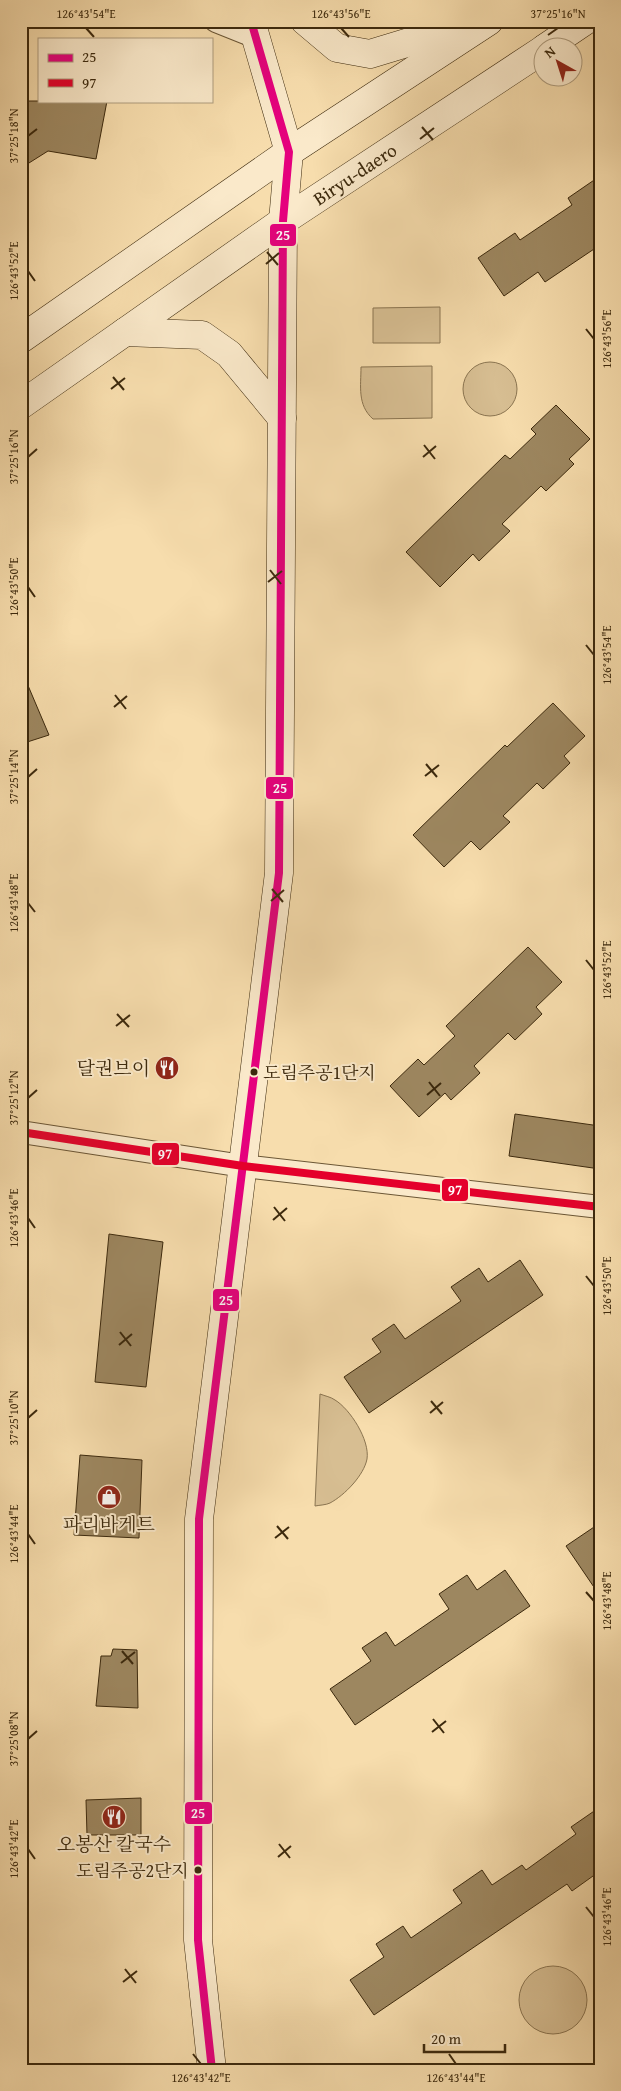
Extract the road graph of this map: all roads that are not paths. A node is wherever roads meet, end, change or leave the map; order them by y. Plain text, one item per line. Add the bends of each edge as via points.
1 (216, 21) edge
2 (305, 21) edge
3 (478, 21) edge
4 (490, 21) edge
5 (585, 21) edge
6 (253, 29) edge
7 (559, 38) edge
8 (534, 55) edge
9 (289, 152) junction
10 (282, 221) junction
11 (125, 332) junction
12 (21, 339) edge
13 (21, 405) edge
14 (282, 418) junction
15 (21, 1132) edge
16 (244, 1166) junction
17 (600, 1207) edge
18 (212, 2070) edge

1 - 6 street
2 - 3 main road via 337,48 370,54
4 - 9 main road
5 - 7 main road, Biryu-daero
6 - 9 main road
8 - 10 main road, Biryu-daero
9 - 10 main road
9 - 12 main road
10 - 11 main road, Biryu-daero
10 - 14 main road
11 - 13 main road, Biryu-daero
11 - 14 main road via 202,335 229,354
14 - 16 main road via 279,873
15 - 16 street
16 - 17 street
16 - 18 main road via 199,1519 198,1940

